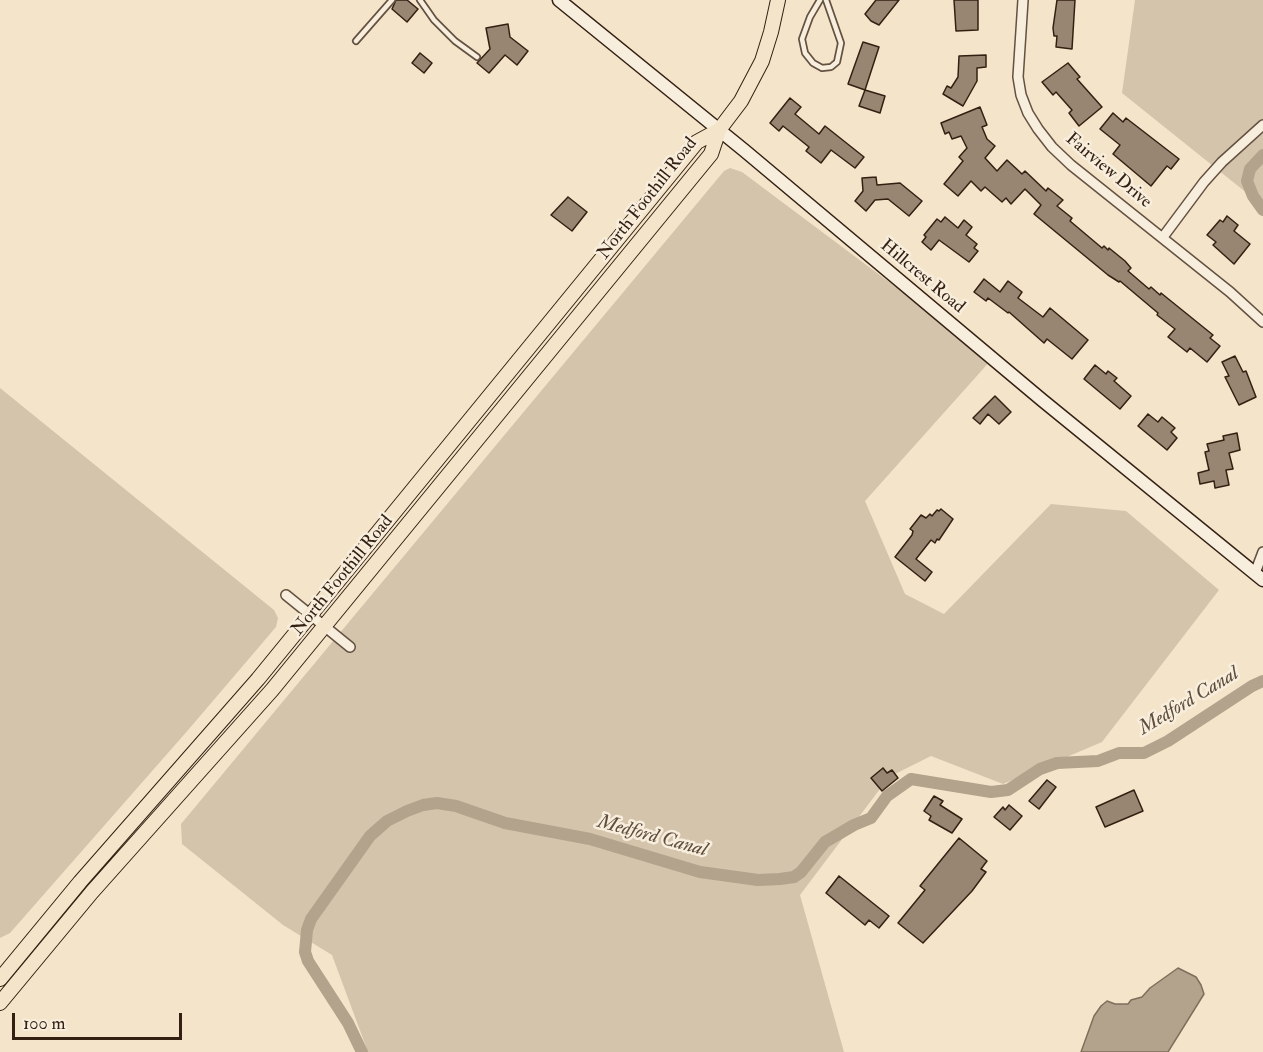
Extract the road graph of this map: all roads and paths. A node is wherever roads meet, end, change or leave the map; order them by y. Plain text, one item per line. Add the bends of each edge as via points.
1 (392, 0) edge
2 (420, 0) edge
3 (559, 0) edge
4 (778, 0) edge
5 (820, 0) edge
6 (826, 0) edge
7 (1023, 0) edge
8 (356, 41) dead end
9 (477, 57) dead end
10 (1263, 125) edge
11 (719, 130) junction
12 (1162, 237) junction
13 (1263, 322) edge
14 (1263, 552) edge
15 (1259, 576) edge
16 (286, 595) dead end
17 (311, 615) junction
18 (325, 626) junction
19 (350, 647) dead end
20 (0, 979) edge
21 (0, 1003) edge

1 - 8 lane
2 - 9 lane via 455,42
3 - 11 street, Hillcrest Road
4 - 11 main road via 757,71
5 - 6 lane via 802,39 805,53 822,68 837,62 841,43
7 - 12 street, Fairview Drive via 1018,77 1028,113 1052,147 1071,165
10 - 12 street via 1221,162
11 - 15 street, Hillcrest Road
11 - 17 main road, North Foothill Road via 697,142
11 - 18 main road, North Foothill Road via 711,154
12 - 13 street, Fairview Drive
14 - 15 street
16 - 17 street
17 - 18 street
17 - 20 main road, North Foothill Road
18 - 19 street
18 - 21 main road, North Foothill Road

